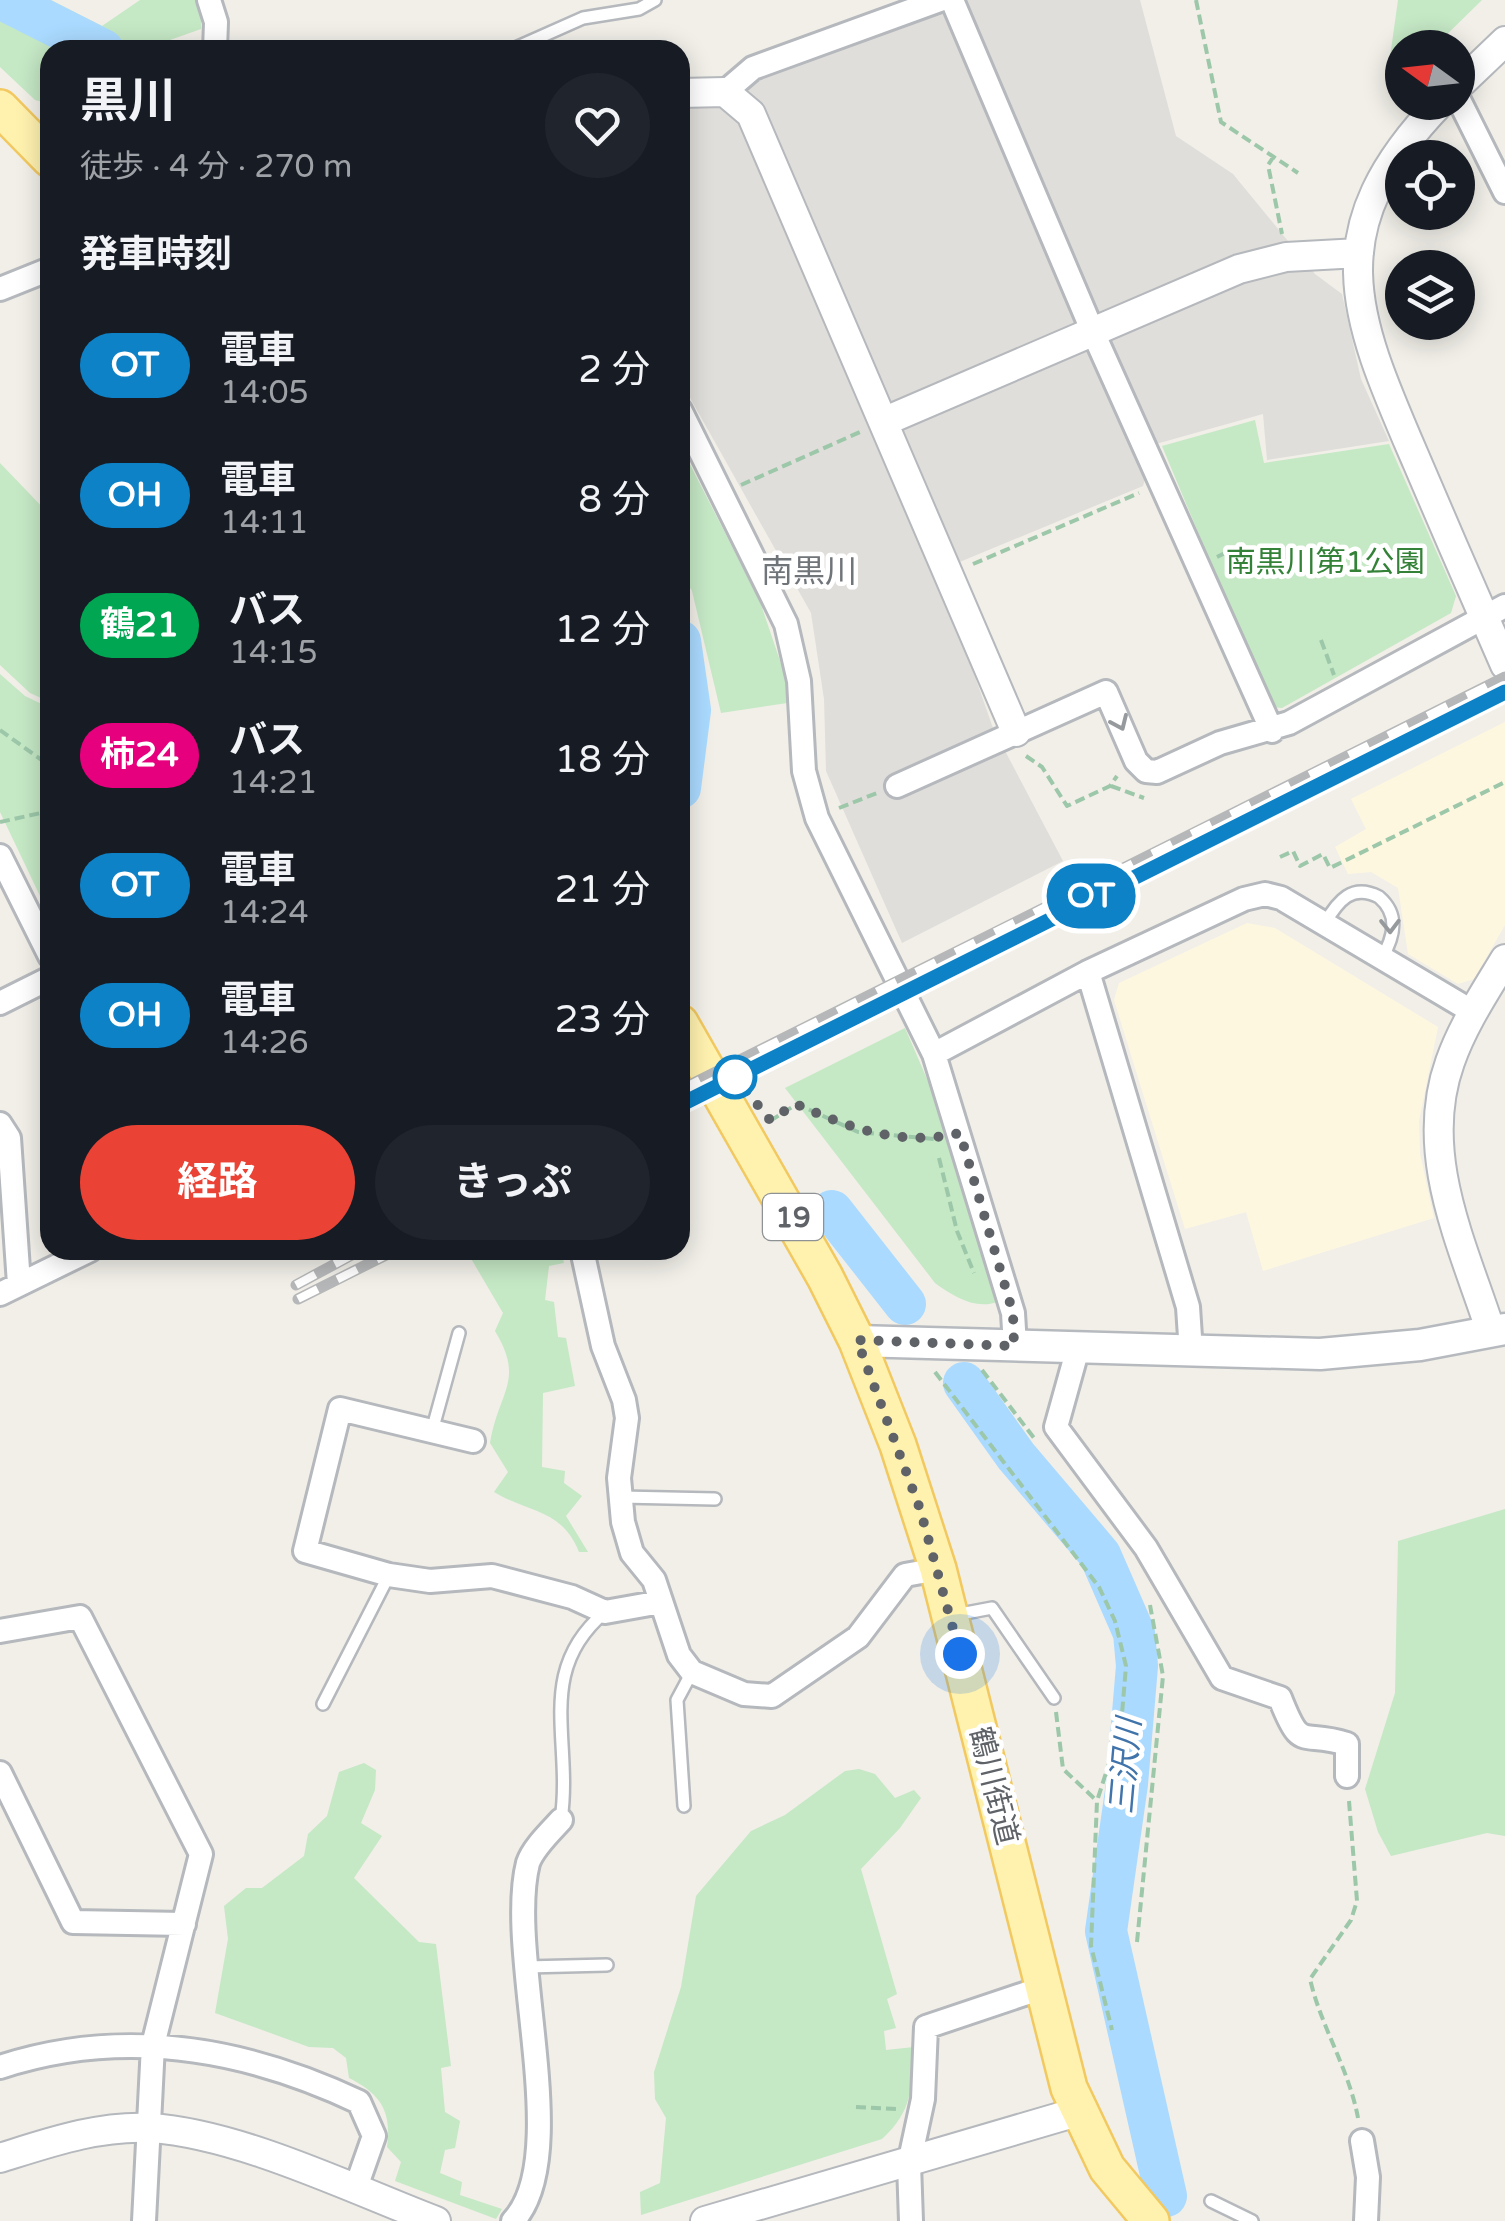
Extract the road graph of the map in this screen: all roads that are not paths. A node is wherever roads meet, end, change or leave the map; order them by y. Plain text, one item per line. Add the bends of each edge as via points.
1 (209, 0) edge
2 (655, 0) edge
3 (940, 0) edge
4 (952, 0) edge
5 (215, 40) edge
6 (534, 40) edge
7 (1505, 41) edge
8 (1475, 70) edge
9 (725, 92) junction
10 (690, 93) edge
11 (0, 108) edge
12 (1427, 120) edge
13 (1469, 120) edge
14 (40, 149) edge
15 (1505, 192) edge
16 (1358, 253) junction
17 (40, 273) edge
18 (0, 289) edge
19 (1092, 330) junction
20 (883, 422) junction
21 (690, 430) edge
22 (1492, 617) edge
23 (1505, 665) edge
24 (1272, 731) junction
25 (1009, 735) junction
26 (897, 786) road end
27 (0, 856) edge
28 (1325, 924) junction
29 (40, 936) edge
30 (1382, 958) junction
31 (1505, 959) edge
32 (1088, 972) junction
33 (40, 983) edge
34 (0, 1003) edge
35 (1473, 1012) junction
36 (690, 1040) edge
37 (934, 1054) junction
38 (0, 1124) edge
39 (69, 1260) edge
40 (584, 1260) edge
41 (10, 1289) edge
42 (1498, 1330) edge
43 (458, 1333) dead end
44 (857, 1340) junction
45 (1014, 1346) junction
46 (1078, 1348) junction
47 (1191, 1352) junction
48 (432, 1431) junction
49 (473, 1441) dead end
50 (621, 1497) junction
51 (715, 1499) dead end
52 (938, 1569) junction
53 (389, 1575) junction
54 (661, 1602) junction
55 (605, 1612) junction
56 (951, 1616) junction
57 (0, 1631) edge
58 (692, 1672) junction
59 (1054, 1698) road end
60 (323, 1704) dead end
61 (0, 1773) edge
62 (1347, 1776) road end
63 (684, 1806) dead end
64 (560, 1820) joint
65 (184, 1924) junction
66 (607, 1964) dead end
67 (526, 1966) junction
68 (1044, 1987) junction
69 (153, 2045) junction
70 (0, 2067) edge
71 (1077, 2112) junction
72 (150, 2128) junction
73 (1362, 2142) road end
74 (0, 2158) edge
75 (910, 2164) junction
76 (355, 2190) junction
77 (1212, 2201) dead end
78 (144, 2221) edge
79 (436, 2221) edge
80 (513, 2221) edge
81 (704, 2221) edge
82 (911, 2221) edge
83 (1151, 2221) edge
84 (1252, 2221) edge
85 (1366, 2221) edge

1 - 5 street
2 - 6 lane via 583,18
3 - 9 street via 752,68
4 - 19 street
7 - 8 street
9 - 10 street
9 - 20 street via 751,114
11 - 14 main road
12 - 16 street via 1394,158
13 - 15 street
16 - 19 street via 1285,250
16 - 22 street via 1365,338
17 - 18 street
19 - 20 street
19 - 24 street
20 - 25 street
21 - 37 street via 776,599 794,650 804,771 816,818
22 - 23 street
22 - 24 street
25 -> 24 street via 1106,692 1146,771
25 - 26 street
27 - 29 street
28 - 30 street
28 -> 30 lane via 1347,895 1363,890 1379,896 1394,923
28 - 32 street via 1265,894
30 - 35 street
31 - 35 street
32 - 37 street
32 - 47 street via 1188,1308
33 - 34 street
35 - 42 street via 1443,1084 1438,1158
36 - 44 main road, 鶴川街道 / 19
37 - 45 street via 1013,1313
38 - 41 street via 8,1138
39 - 41 street
40 - 50 street via 602,1346 624,1400
42 - 47 main road via 1364,1352
43 - 48 lane
44 - 45 main road
44 - 52 main road, 鶴川街道 / 19
45 - 46 main road
46 - 47 main road
46 - 62 street via 1056,1427 1146,1548 1222,1678 1280,1698 1304,1739 1347,1744
48 - 49 street
48 - 53 street via 340,1408 305,1551
50 - 51 lane
50 - 54 street via 632,1553 654,1580
52 - 56 main road, 鶴川街道 / 19
52 - 58 street via 905,1576 858,1637 772,1696 744,1694
53 - 55 street via 430,1581 492,1576
53 - 60 lane
54 - 55 street
54 - 58 street via 679,1655
55 - 64 lane via 581,1632 558,1699 567,1786
56 - 59 lane via 992,1608
56 - 68 main road, 鶴川街道 / 19
57 - 65 street via 80,1617 202,1854
58 - 63 lane via 677,1700
61 - 65 street via 72,1922
64 - 67 street via 528,1862
65 - 69 street
66 - 67 lane
67 - 80 street via 539,2087 538,2149 525,2208
68 - 71 main road, 鶴川街道 / 19
68 - 75 street via 926,2028
69 - 70 street via 51,2052
69 - 72 street
69 - 76 street via 262,2064 358,2102 374,2136
71 - 75 street
71 - 83 main road, 鶴川街道 / 19 via 1106,2168
72 - 74 street via 97,2132
72 - 76 street via 220,2141
72 - 78 street
73 - 85 street
75 - 81 street
75 - 82 street
76 - 79 street
77 - 84 lane

